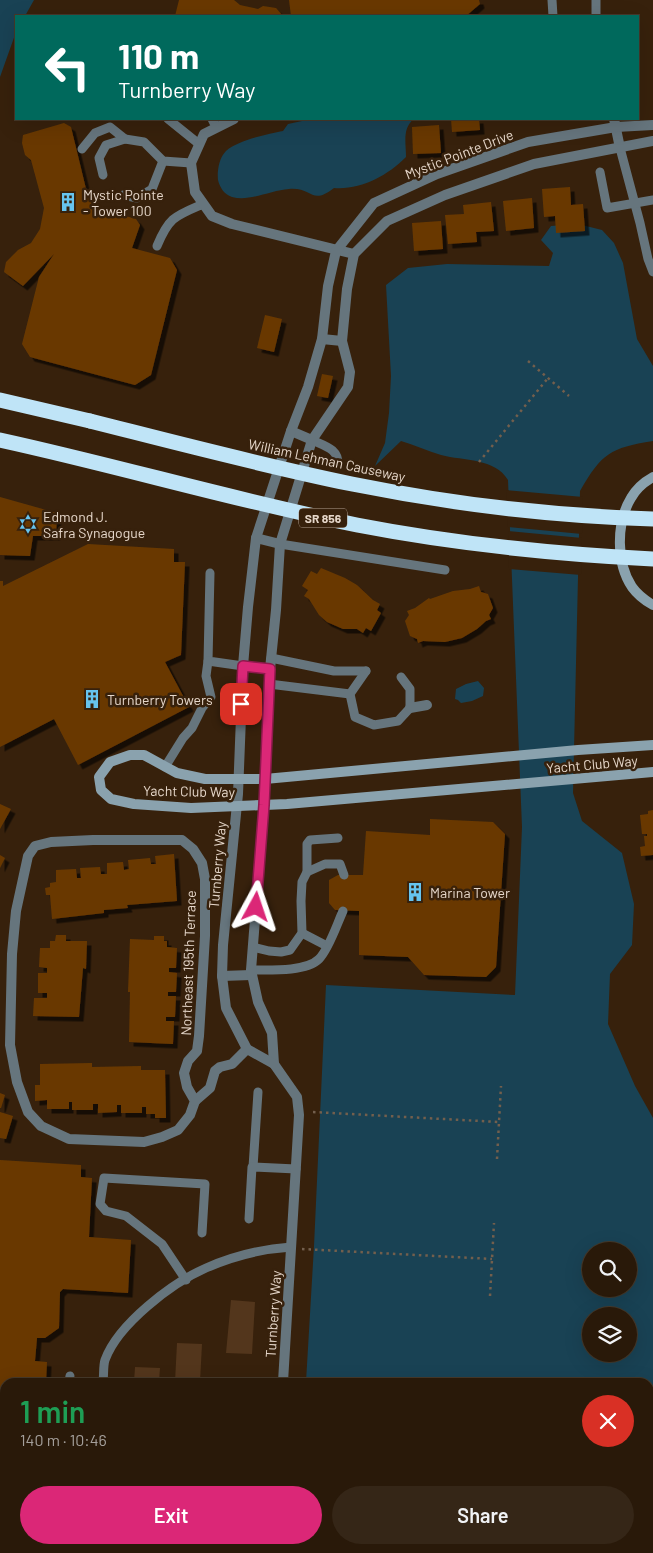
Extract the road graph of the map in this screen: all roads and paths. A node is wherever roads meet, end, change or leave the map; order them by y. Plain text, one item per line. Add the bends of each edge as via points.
1 (552, 0) edge
2 (596, 0) edge
3 (553, 15) edge
4 (596, 15) edge
5 (169, 120) edge
6 (229, 120) edge
7 (214, 123) edge
8 (615, 123) edge
9 (653, 125) edge
10 (126, 139) junction
11 (653, 140) edge
12 (199, 144) junction
13 (620, 148) junction
14 (82, 149) dead end
15 (163, 161) junction
16 (190, 163) junction
17 (600, 172) dead end
18 (103, 175) dead end
19 (123, 195) dead end
20 (653, 200) edge
21 (635, 202) junction
22 (203, 204) junction
23 (157, 246) dead end
24 (336, 251) junction
25 (354, 254) junction
26 (653, 272) edge
27 (322, 339) junction
28 (342, 341) junction
29 (528, 361) dead end
30 (548, 378) junction
31 (569, 396) dead end
32 (0, 400) edge
33 (291, 431) junction
34 (0, 440) edge
35 (312, 440) junction
36 (479, 462) dead end
37 (338, 465) dead end
38 (653, 477) edge
39 (653, 519) edge
40 (256, 538) junction
41 (280, 544) junction
42 (653, 559) edge
43 (445, 570) dead end
44 (210, 573) dead end
45 (653, 605) edge
46 (271, 658) junction
47 (208, 661) junction
48 (243, 666) junction
49 (270, 669) junction
50 (401, 677) dead end
51 (269, 684) junction
52 (350, 694) junction
53 (427, 706) dead end
54 (410, 708) junction
55 (653, 745) edge
56 (165, 767) junction
57 (653, 772) edge
58 (238, 779) junction
59 (265, 779) junction
60 (264, 805) junction
61 (236, 806) junction
62 (338, 838) dead end
63 (307, 872) junction
64 (344, 875) dead end
65 (343, 911) dead end
66 (302, 933) junction
67 (327, 946) junction
68 (253, 947) junction
69 (251, 973) junction
70 (222, 976) junction
71 (247, 1048) junction
72 (274, 1064) junction
73 (501, 1086) dead end
74 (258, 1092) dead end
75 (195, 1101) junction
76 (313, 1112) dead end
77 (499, 1122) junction
78 (497, 1159) dead end
79 (252, 1167) junction
80 (296, 1169) junction
81 (249, 1219) dead end
82 (494, 1223) dead end
83 (202, 1233) dead end
84 (291, 1247) junction
85 (307, 1250) dead end
86 (492, 1259) junction
87 (186, 1280) junction
88 (490, 1296) dead end
89 (104, 1378) edge
90 (283, 1378) edge

1 - 3 lane
2 - 4 lane
5 - 12 lane
6 - 7 street
7 - 12 street
8 - 9 street, Mystic Pointe Drive
8 - 13 street
8 - 24 street, Mystic Pointe Drive via 528,142 437,174 374,203
10 - 14 lane via 110,127 95,133
10 - 15 lane via 144,142
10 - 18 lane via 106,144 99,158
11 - 13 street
12 - 16 street
13 - 21 lane
13 - 25 street via 534,164 445,194 387,221
15 - 16 lane
15 - 19 lane via 152,189 137,198
16 - 22 street via 195,192
17 - 21 lane via 607,208
20 - 21 lane
21 - 26 lane
22 - 23 lane via 176,216 164,228
22 - 24 street via 212,216 232,224
24 - 25 street
24 - 27 street, Mystic Pointe Drive
25 - 28 street
27 - 28 street
27 - 33 street, Mystic Pointe Drive
28 - 35 street via 350,372 348,387
29 - 30 path
30 - 31 path
30 - 36 path
32 - 39 highway, William Lehman Causeway, bridge via 354,484 488,506
33 - 35 street
33 - 40 street, Mystic Pointe Drive
34 - 42 highway, SR 856, bridge via 385,530 532,551
35 - 37 lane via 332,450 338,456
35 - 41 street
38 - 45 street via 630,499 620,538 629,582
40 - 41 street
40 - 48 street, Turnberry Way
41 - 43 lane
41 - 46 street
44 - 47 lane
46 - 49 street
46 - 52 lane via 334,671 366,671
47 - 48 lane
47 - 56 lane via 206,676 211,697
48 - 49 street
48 - 58 street, Turnberry Way
49 - 51 street
50 - 54 lane via 410,689
51 - 52 lane
51 - 59 street
52 - 54 lane via 356,717 374,726 398,721
53 - 54 street
55 - 59 street, Yacht Club Way
56 - 58 street, Yacht Club Way via 176,773 206,779
56 - 61 street, Yacht Club Way via 144,755 130,755 110,762 99,777 101,790 111,799 134,804 191,808
57 - 60 street, Yacht Club Way
58 - 59 street, Yacht Club Way
58 - 61 street, Turnberry Way
59 - 60 street
60 - 61 street, Yacht Club Way
60 - 68 street
61 - 70 street, Turnberry Way
62 - 63 lane via 310,840 307,844
63 - 64 lane via 326,864 340,864
63 - 66 lane via 302,882
65 - 67 lane
66 - 67 lane
66 - 68 lane via 290,950 269,952
67 - 69 lane via 320,958 298,968
68 - 69 street
69 - 70 street
69 - 72 street via 258,1002 272,1033
70 - 71 street, Turnberry Way via 226,1008
71 - 72 street, Turnberry Way
71 - 75 street via 232,1064 214,1071 210,1088
72 - 80 street, Turnberry Way via 297,1097
73 - 77 path
74 - 79 lane
75 - 75 street, Northeast 195th Terrace via 190,1116 178,1130 144,1142 69,1139 41,1126 28,1112 17,1082 10,1045 12,954 16,911 28,856 35,846 51,842 182,840 202,863 205,936 199,1036 197,1051 188,1061 184,1073
76 - 77 path
77 - 78 path
79 - 80 lane
79 - 81 lane
80 - 84 street, Turnberry Way
82 - 86 path
83 - 87 lane via 205,1184 104,1178 100,1204 106,1211 126,1216 162,1244
84 - 87 lane, Turnberry Way via 270,1248 238,1256
84 - 90 street, Turnberry Way
85 - 86 path
86 - 88 path
87 - 89 lane, Turnberry Way via 140,1312 116,1339 104,1361

